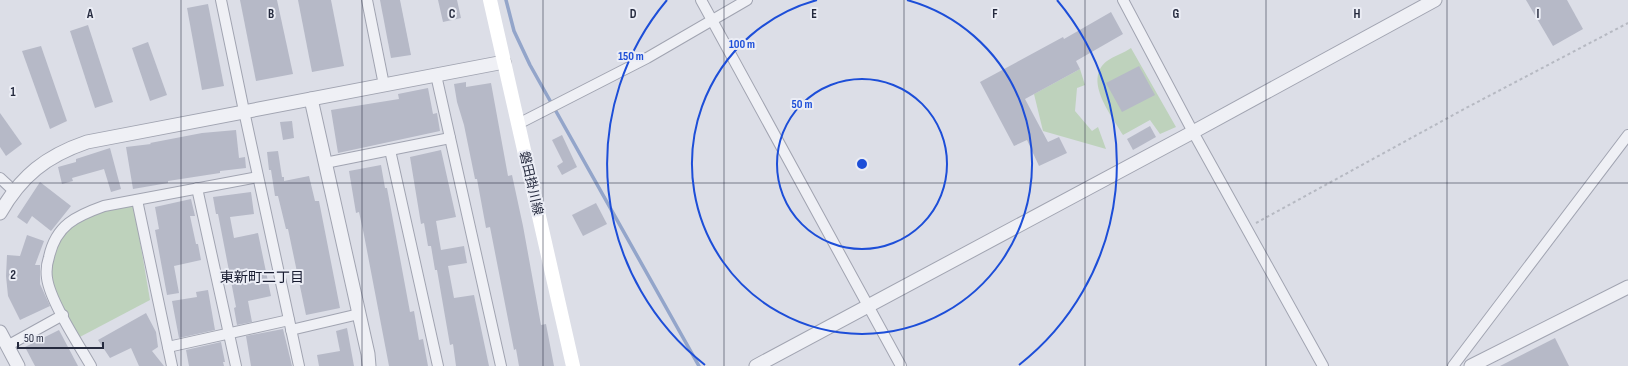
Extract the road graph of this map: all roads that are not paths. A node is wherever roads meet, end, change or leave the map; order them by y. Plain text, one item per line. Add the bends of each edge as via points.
1 (222, 0) edge
2 (367, 0) edge
3 (490, 0) edge
4 (701, 0) edge
5 (747, 0) edge
6 (1124, 0) edge
7 (1435, 0) edge
8 (711, 20) junction
9 (504, 62) junction
10 (436, 75) junction
11 (384, 85) junction
12 (311, 99) junction
13 (244, 112) junction
14 (518, 124) junction
15 (1193, 132) junction
16 (1628, 135) edge
17 (450, 138) junction
18 (390, 150) junction
19 (325, 163) junction
20 (258, 177) junction
21 (0, 178) edge
22 (197, 188) junction
23 (14, 191) junction
24 (137, 200) junction
25 (0, 213) edge
26 (1628, 287) edge
27 (866, 306) junction
28 (359, 314) junction
29 (63, 315) junction
30 (290, 325) junction
31 (0, 332) edge
32 (229, 333) junction
33 (7, 346) junction
34 (168, 347) junction
35 (18, 366) edge
36 (91, 366) edge
37 (172, 366) edge
38 (236, 366) edge
39 (299, 366) edge
40 (369, 366) edge
41 (438, 366) edge
42 (501, 366) edge
43 (573, 366) edge
44 (756, 366) edge
45 (901, 366) edge
46 (1323, 366) edge
47 (1453, 366) edge
48 (1471, 366) edge

1 - 13 street
2 - 11 street
3 - 9 main road, 磐田掛川線
4 - 8 street
5 - 8 street
6 - 15 street
7 - 15 street
8 - 14 street via 648,58
8 - 27 street
9 - 10 street
9 - 14 main road, 磐田掛川線
10 - 11 street
10 - 17 street
11 - 12 street
12 - 13 street
12 - 19 street
13 - 20 street
13 - 23 street via 87,142 50,158 35,169
14 - 43 main road, 磐田掛川線
15 - 27 street
15 - 46 street
16 - 47 street
17 - 18 street
17 - 42 street
18 - 19 street
18 - 41 street
19 - 28 street
20 - 22 street
20 - 30 street
21 - 23 street
22 - 24 street
22 - 32 street
23 - 25 street
24 - 29 street via 83,213 68,223 57,235 47,263 47,278 52,297
24 - 34 street
26 - 48 street
27 - 44 street
27 - 45 street
28 - 30 street
28 - 40 street
29 - 33 street
29 - 36 street
30 - 32 street
30 - 39 street
31 - 33 street
32 - 34 street
32 - 38 street
33 - 35 street
34 - 37 street

